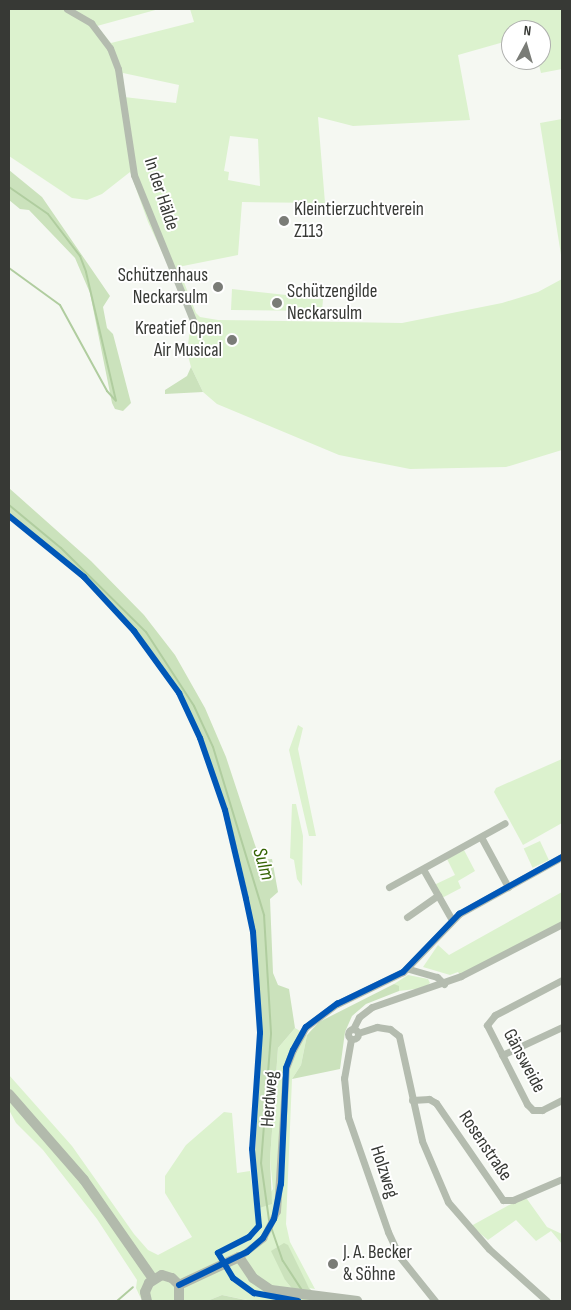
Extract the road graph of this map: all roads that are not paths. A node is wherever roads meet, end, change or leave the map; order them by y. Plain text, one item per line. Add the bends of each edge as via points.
1 (67, 9) edge
2 (194, 323) dead end
3 (505, 823) dead end
4 (481, 837) junction
5 (562, 857) edge
6 (423, 869) junction
7 (508, 886) junction
8 (389, 887) dead end
9 (438, 896) junction
10 (407, 917) dead end
11 (452, 920) junction
12 (562, 924) edge
13 (408, 968) junction
14 (562, 980) edge
15 (444, 984) junction
16 (562, 1027) edge
17 (356, 1031) junction
18 (502, 1055) junction
19 (9, 1094) edge
20 (412, 1100) junction
21 (562, 1100) edge
22 (562, 1180) edge
23 (239, 1257) junction
24 (153, 1279) junction
25 (179, 1285) junction
26 (147, 1301) edge
27 (179, 1301) edge
28 (357, 1301) edge
29 (435, 1301) edge
30 (547, 1301) edge

1 - 2 street, In der Hälde via 91,24 110,48 118,69 134,176
3 - 4 street
4 - 6 street
4 - 7 street
5 - 7 street, Herdweg
6 - 8 street
6 - 9 street
7 - 11 street, Herdweg
9 - 10 street
9 - 11 street
11 - 13 street, Herdweg
12 - 15 street, Holzweg
13 - 15 street via 437,977
13 - 23 street, Herdweg via 385,984 326,1010 306,1028 292,1050 284,1080 281,1184 274,1219 263,1238
14 - 18 street, Gänsweide via 487,1022
15 - 17 street, Holzweg via 372,1007 359,1017
16 - 18 street
17 - 20 street via 377,1026 390,1029 399,1036 406,1054
17 - 29 street, Holzweg via 348,1033 351,1039 344,1078 348,1117 399,1256
18 - 21 street, Gänsweide via 533,1110 542,1110
19 - 24 main road via 84,1180
20 - 22 street, Rosenstraße via 429,1099 436,1103 503,1200 513,1200
20 - 30 street via 422,1140 448,1202 489,1249
23 - 25 main road, Herdweg
23 - 28 main road via 261,1285 272,1290
24 - 25 main road via 167,1276
24 - 26 main road via 146,1287
25 - 27 main road

